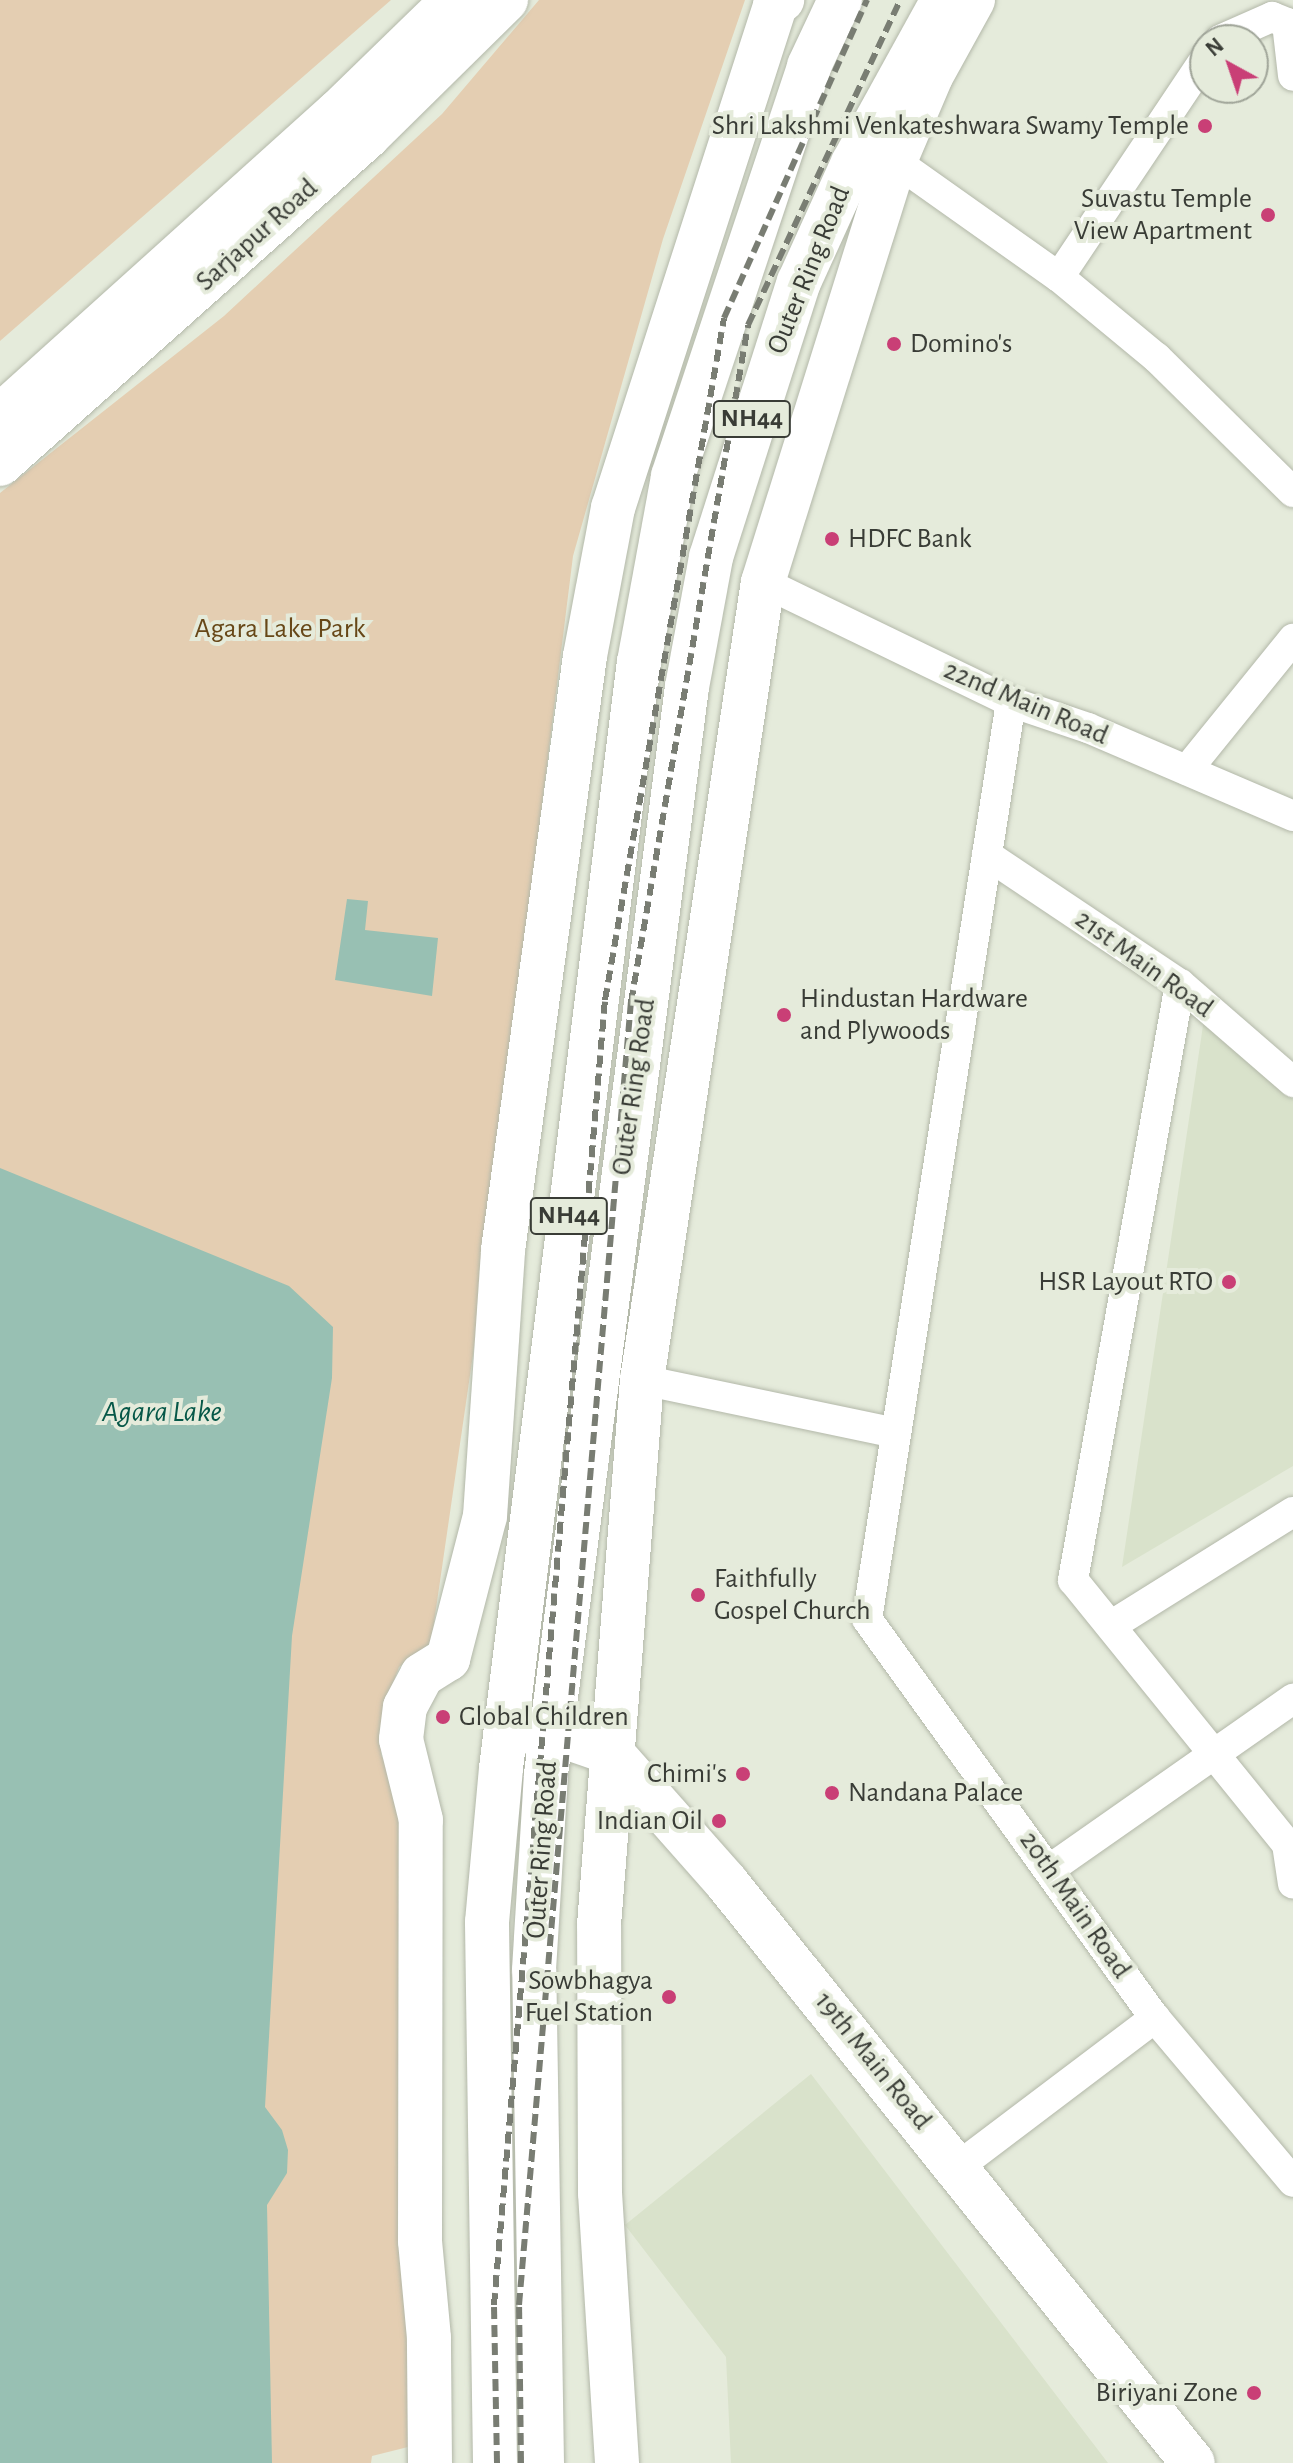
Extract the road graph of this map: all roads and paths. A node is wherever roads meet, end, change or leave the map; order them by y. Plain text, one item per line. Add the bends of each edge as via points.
1 (453, 0) edge
2 (506, 0) edge
3 (840, 0) edge
4 (864, 0) edge
5 (943, 0) edge
6 (973, 0) edge
7 (778, 2) edge
8 (1290, 20) edge
9 (1256, 24) edge
10 (809, 66) junction
11 (1293, 76) edge
12 (1189, 83) edge
13 (874, 162) junction
14 (1059, 277) junction
15 (0, 416) edge
16 (0, 464) edge
17 (1293, 492) edge
18 (763, 582) junction
19 (1293, 639) edge
20 (1011, 702) junction
21 (1187, 770) junction
22 (1293, 816) edge
23 (987, 855) junction
24 (1180, 984) junction
25 (1293, 1082) edge
26 (642, 1380) junction
27 (896, 1433) junction
28 (1293, 1512) edge
29 (1112, 1625) junction
30 (1293, 1699) edge
31 (506, 1731) junction
32 (551, 1732) junction
33 (1212, 1752) junction
34 (612, 1753) junction
35 (1050, 1869) junction
36 (1293, 1884) edge
37 (1155, 2018) junction
38 (959, 2166) junction
39 (1293, 2182) edge
40 (430, 2463) edge
41 (495, 2463) edge
42 (542, 2463) edge
43 (617, 2463) edge
44 (1193, 2463) edge

1 - 15 main road, Sarjapur Road via 338,112
2 - 16 main road, Sarjapur Road via 368,136
3 - 10 main road, Outer Ring Road / NH44
4 - 10 main road, Outer Ring Road
5 - 13 main road, Outer Ring Road / NH44
6 - 13 main road
7 - 40 main road via 613,508 585,656 503,1250 485,1516 448,1659 422,1675 405,1707 401,1739 421,1820 420,2241 429,2338
8 - 9 street via 1272,17
8 - 11 street
10 - 31 main road, Outer Ring Road / NH44 via 673,476 616,832
12 - 14 street
13 - 14 street
13 - 18 main road
13 - 32 main road, Outer Ring Road / NH44 via 799,282 756,403 708,572 687,687
14 - 17 street via 1157,358
18 - 20 street, 22nd Main Road
18 - 26 main road
19 - 21 street
20 - 21 street, 22nd Main Road
20 - 23 street
21 - 22 street, 22nd Main Road
23 - 24 street, 21st Main Road
23 - 27 street
24 - 25 street, 21st Main Road
24 - 29 street via 1073,1580
26 - 27 street
26 - 34 main road
27 - 35 street, 20th Main Road via 867,1619
28 - 29 street
29 - 33 street
30 - 33 street
31 - 32 main road, 19th Main Road
31 - 41 main road, Outer Ring Road / NH44 via 487,1922
32 - 34 main road, 19th Main Road
32 - 42 main road, Outer Ring Road / NH44 via 534,1970
33 - 35 street
33 - 36 street via 1287,1844
34 - 38 main road, 19th Main Road via 726,1882
34 - 43 main road via 597,2016 600,2193
35 - 37 street, 20th Main Road
37 - 38 street
37 - 39 street, 20th Main Road
38 - 44 main road, 19th Main Road

